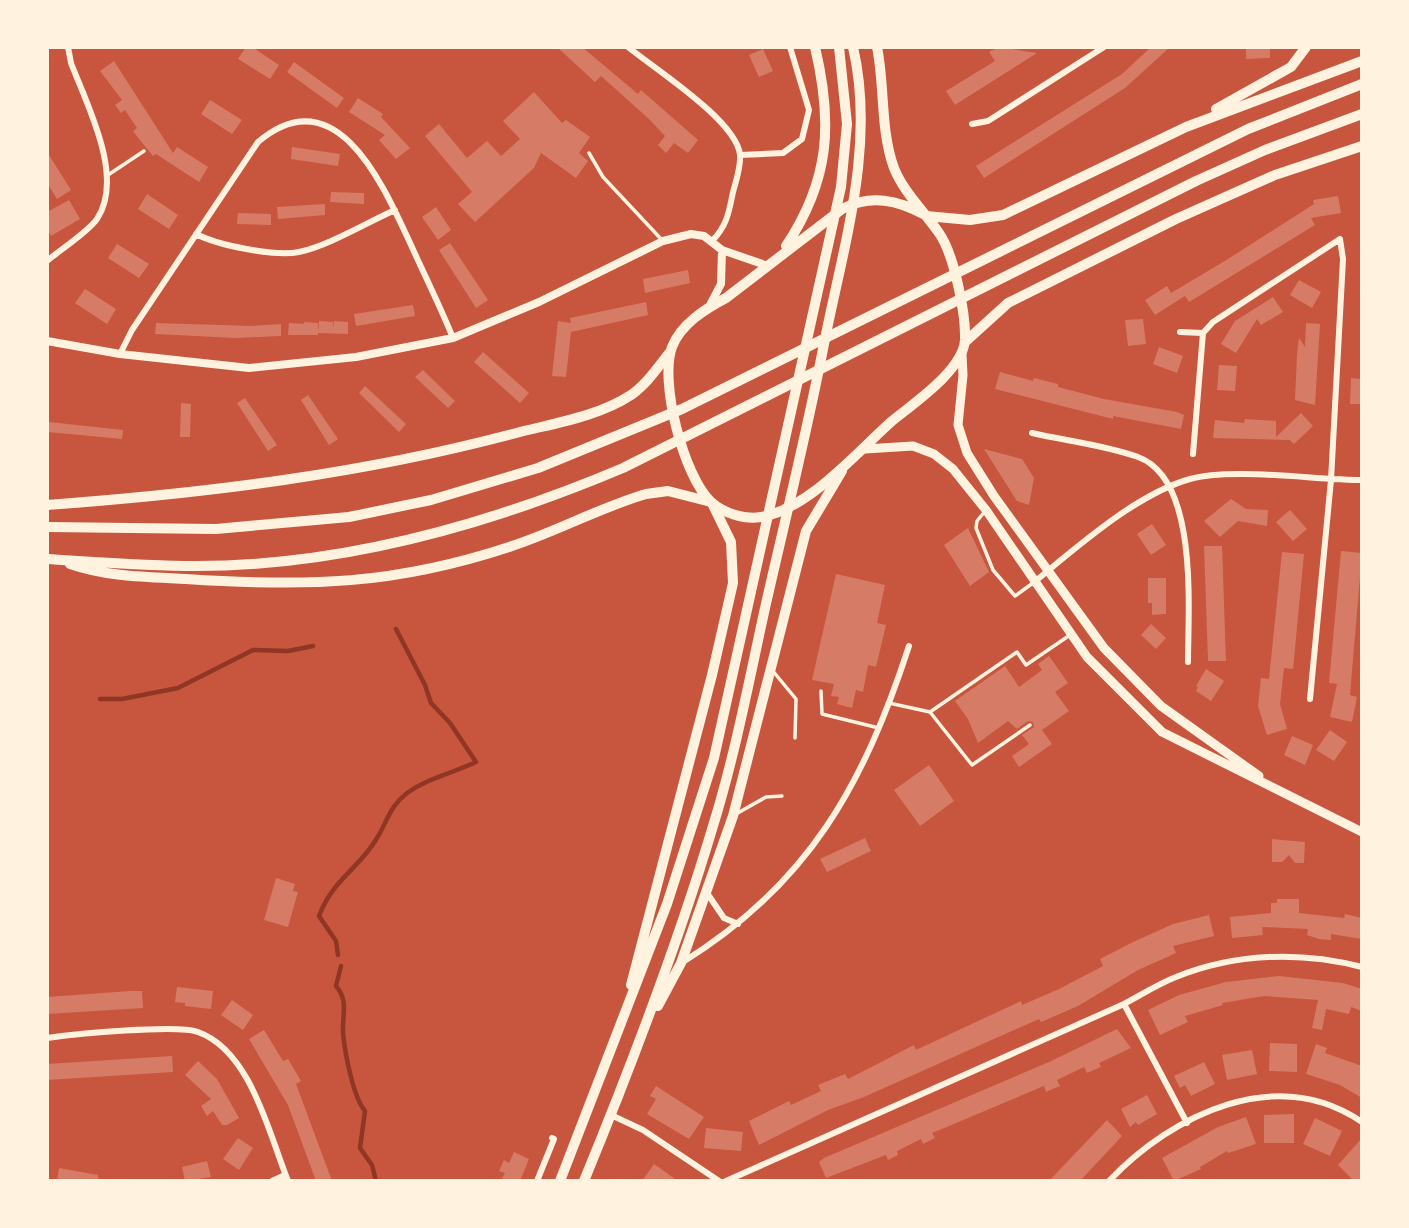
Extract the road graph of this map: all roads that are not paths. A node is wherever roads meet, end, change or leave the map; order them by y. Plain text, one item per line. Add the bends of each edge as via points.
1 (68, 47) edge
2 (628, 47) edge
3 (790, 47) edge
4 (814, 47) edge
5 (839, 47) edge
6 (853, 47) edge
7 (877, 47) edge
8 (1104, 47) edge
9 (1306, 47) edge
10 (1362, 61) edge
11 (1362, 84) edge
12 (1362, 114) edge
13 (972, 124) dead end
14 (1186, 127) junction
15 (1362, 146) edge
16 (144, 150) dead end
17 (590, 153) dead end
18 (740, 155) junction
19 (106, 176) junction
20 (395, 211) junction
21 (925, 215) junction
22 (196, 234) junction
23 (663, 241) junction
24 (712, 241) junction
25 (722, 250) junction
26 (778, 257) junction
27 (47, 261) edge
28 (768, 265) junction
29 (708, 308) junction
30 (1180, 332) dead end
31 (1203, 333) junction
32 (453, 338) junction
33 (47, 341) edge
34 (965, 342) junction
35 (671, 350) junction
36 (120, 354) junction
37 (961, 354) junction
38 (1032, 433) dead end
39 (865, 449) junction
40 (1193, 454) dead end
41 (846, 464) junction
42 (1331, 480) junction
43 (1362, 480) edge
44 (1167, 488) junction
45 (711, 502) junction
46 (47, 505) edge
47 (986, 510) junction
48 (47, 527) edge
49 (52, 559) edge
50 (1048, 571) junction
51 (1033, 583) junction
52 (1066, 637) junction
53 (909, 646) dead end
54 (1188, 662) dead end
55 (771, 668) junction
56 (821, 691) dead end
57 (1310, 699) dead end
58 (889, 704) junction
59 (930, 712) junction
60 (1030, 725) dead end
61 (879, 728) junction
62 (795, 738) dead end
63 (1275, 787) junction
64 (782, 796) dead end
65 (733, 816) junction
66 (1362, 832) edge
67 (707, 893) junction
68 (738, 924) junction
69 (681, 963) junction
70 (1362, 967) edge
71 (1124, 1004) junction
72 (642, 1035) junction
73 (618, 1036) junction
74 (47, 1038) edge
75 (611, 1115) junction
76 (1362, 1122) edge
77 (1187, 1123) junction
78 (552, 1138) dead end
79 (286, 1178) edge
80 (272, 1181) edge
81 (537, 1181) edge
82 (560, 1181) edge
83 (584, 1181) edge
84 (719, 1181) edge
85 (726, 1181) edge
86 (1109, 1181) edge

1 - 19 street via 106,162
2 - 18 street via 723,123 736,140
3 - 18 street via 809,110 802,139 783,153
4 - 26 highway via 825,114 823,166 808,210
5 - 73 main road via 846,156 728,704 667,904
6 - 72 main road via 861,84 859,158 826,335 710,835
7 - 21 highway via 890,154 900,180
8 - 13 street via 988,121
9 - 14 highway via 1276,78
10 - 14 highway
11 - 48 highway via 1294,109 1155,173 682,408 527,472 431,500 294,524 216,529
12 - 49 highway via 1196,181 623,468 546,500 414,539 274,562 197,566
14 - 21 highway via 1003,215 970,220
15 - 34 highway via 1265,179 1164,225 1008,303
16 - 19 lane
17 - 23 lane via 603,177
18 - 24 street via 727,223
19 - 27 street via 106,197 97,220
20 - 22 street via 298,252 209,241
20 - 22 street via 352,142 319,123 298,121 271,131 258,142
20 - 32 street
21 - 26 highway via 887,200 855,202
21 - 34 highway via 948,253
22 - 36 street
23 - 24 street via 691,234
23 - 32 street
24 - 25 street
25 - 28 street
25 - 29 street via 721,284
26 - 28 highway
28 - 29 highway
29 - 35 highway via 684,329
30 - 31 street
31 - 40 street
31 - 42 street via 1339,239 1343,259
32 - 36 street via 356,357 249,368
33 - 36 street
34 - 37 highway
35 - 45 highway via 670,390 691,471
35 - 46 highway via 648,380 621,401 485,442 267,485
37 - 39 highway
37 - 50 main road via 958,410 965,446
38 - 44 street via 1139,458 1156,468
39 - 41 highway
39 - 47 main road via 903,445 934,454 953,469
41 - 45 highway via 807,495 767,515 747,517
41 - 55 main road via 806,531
42 - 43 street
42 - 44 street via 1225,475 1192,478
42 - 57 street
44 - 50 street
44 - 54 street via 1186,533
45 - 49 highway via 668,491 646,494 501,550 362,581 271,584 98,573
45 - 73 main road via 731,542 733,583
47 - 51 main road
47 - 51 lane via 976,528 993,570 1015,596
50 - 51 street
50 - 63 main road via 1104,648 1161,706
51 - 52 main road
52 - 59 lane via 1026,665 1017,652
52 - 63 main road via 1162,732
53 - 58 street
55 - 62 lane via 796,699
55 - 65 main road
56 - 61 lane via 822,714
58 - 59 lane
58 - 61 street
59 - 60 lane via 972,765
61 - 68 street via 820,840 790,876
63 - 66 main road
64 - 65 lane via 766,797
65 - 67 main road
67 - 68 street via 724,918
67 - 69 main road
68 - 69 street
69 - 72 main road
70 - 71 street via 1255,956 1177,976
71 - 77 street
71 - 85 street
72 - 75 main road
73 - 82 main road
74 - 79 street via 159,1030 195,1031 208,1037 223,1048 252,1088
75 - 83 main road
75 - 84 street via 643,1130
76 - 77 street via 1334,1105 1282,1095 1246,1098
77 - 86 street via 1136,1154
78 - 81 street
79 - 80 street

